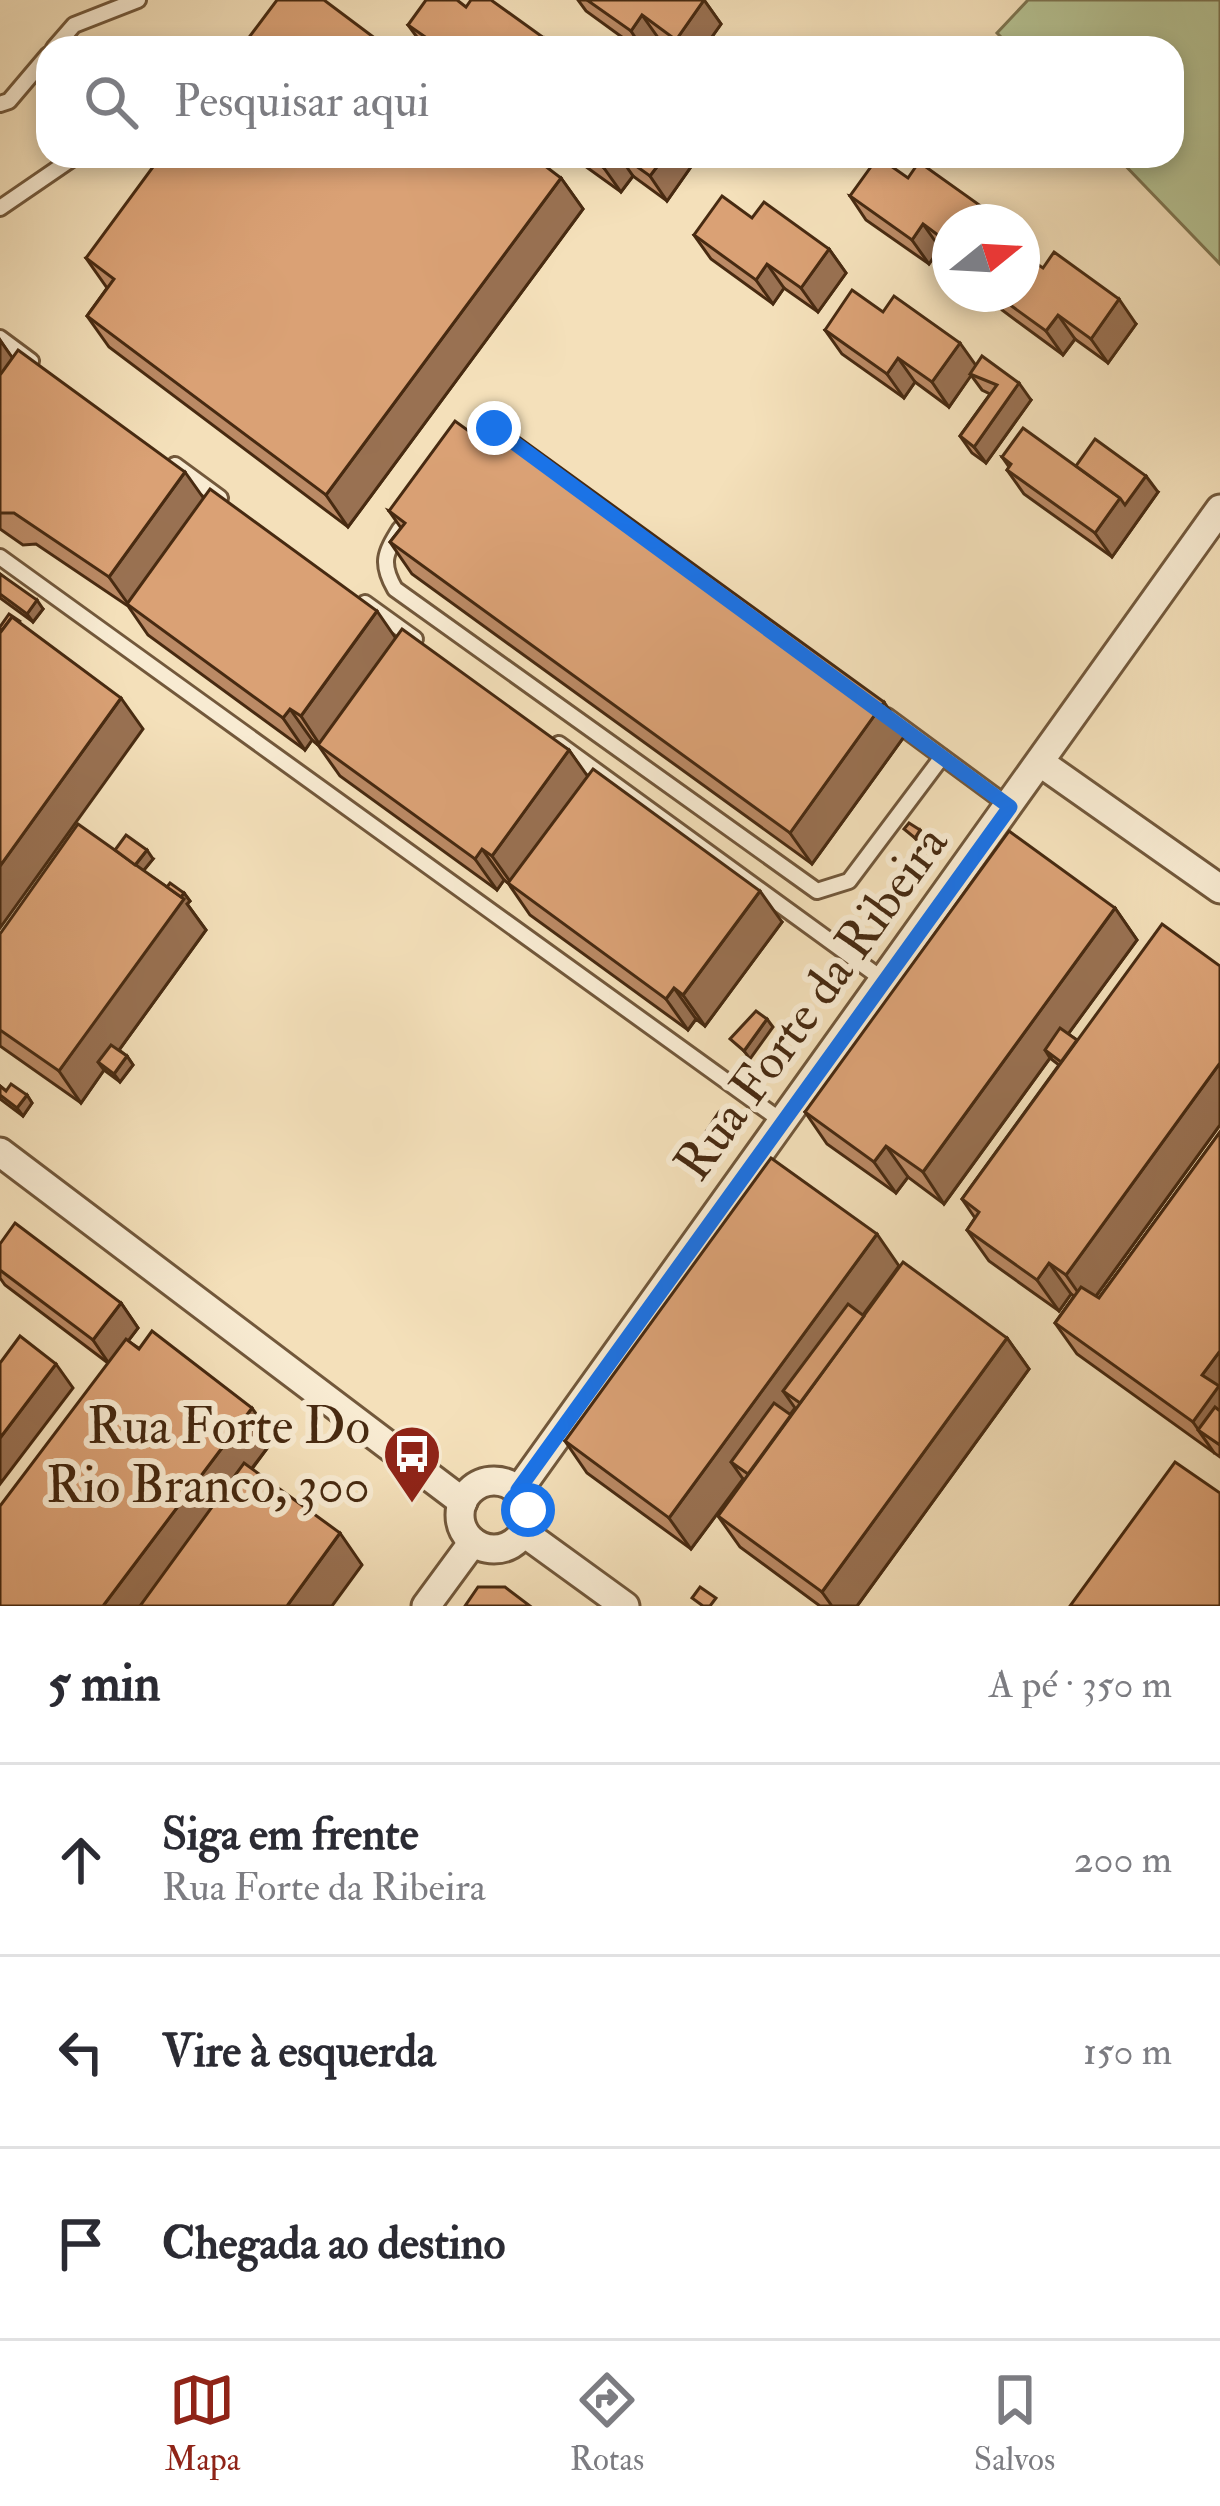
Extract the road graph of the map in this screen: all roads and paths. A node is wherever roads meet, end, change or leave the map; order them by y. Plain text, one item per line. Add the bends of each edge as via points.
1 (138, 0) edge
2 (64, 36) edge
3 (36, 69) edge
4 (0, 104) edge
5 (58, 168) edge
6 (0, 208) edge
7 (0, 338) edge
8 (38, 366) edge
9 (154, 450) edge
10 (231, 506) edge
11 (1220, 509) edge
12 (409, 515) edge
13 (0, 557) edge
14 (346, 590) edge
15 (423, 645) edge
16 (868, 702) edge
17 (539, 729) edge
18 (942, 757) junction
19 (1041, 763) junction
20 (1010, 807) junction
21 (1220, 890) edge
22 (885, 981) junction
23 (783, 1122) junction
24 (0, 1153) edge
25 (518, 1490) junction
26 (463, 1502) junction
27 (523, 1532) junction
28 (473, 1542) junction
29 (426, 1606) edge
30 (625, 1606) edge

1 - 2 lane
3 - 4 lane
5 - 6 lane
7 - 8 lane
9 - 10 lane
11 - 19 street, Rua Forte da Ribeira
12 - 18 lane via 384,554 395,589 817,890 849,881
13 - 23 lane
14 - 15 lane
16 - 18 lane
17 - 22 lane
18 - 20 lane
19 - 20 street, Rua Forte da Ribeira
19 - 21 street
20 - 22 street, Rua Forte da Ribeira
22 - 23 street, Rua Forte da Ribeira
23 - 25 street, Rua Forte da Ribeira
24 - 26 street
25 - 26 street via 488,1481
25 - 27 street via 528,1510
26 - 28 street via 461,1523
27 - 28 street via 495,1549
27 - 30 street
28 - 29 street

